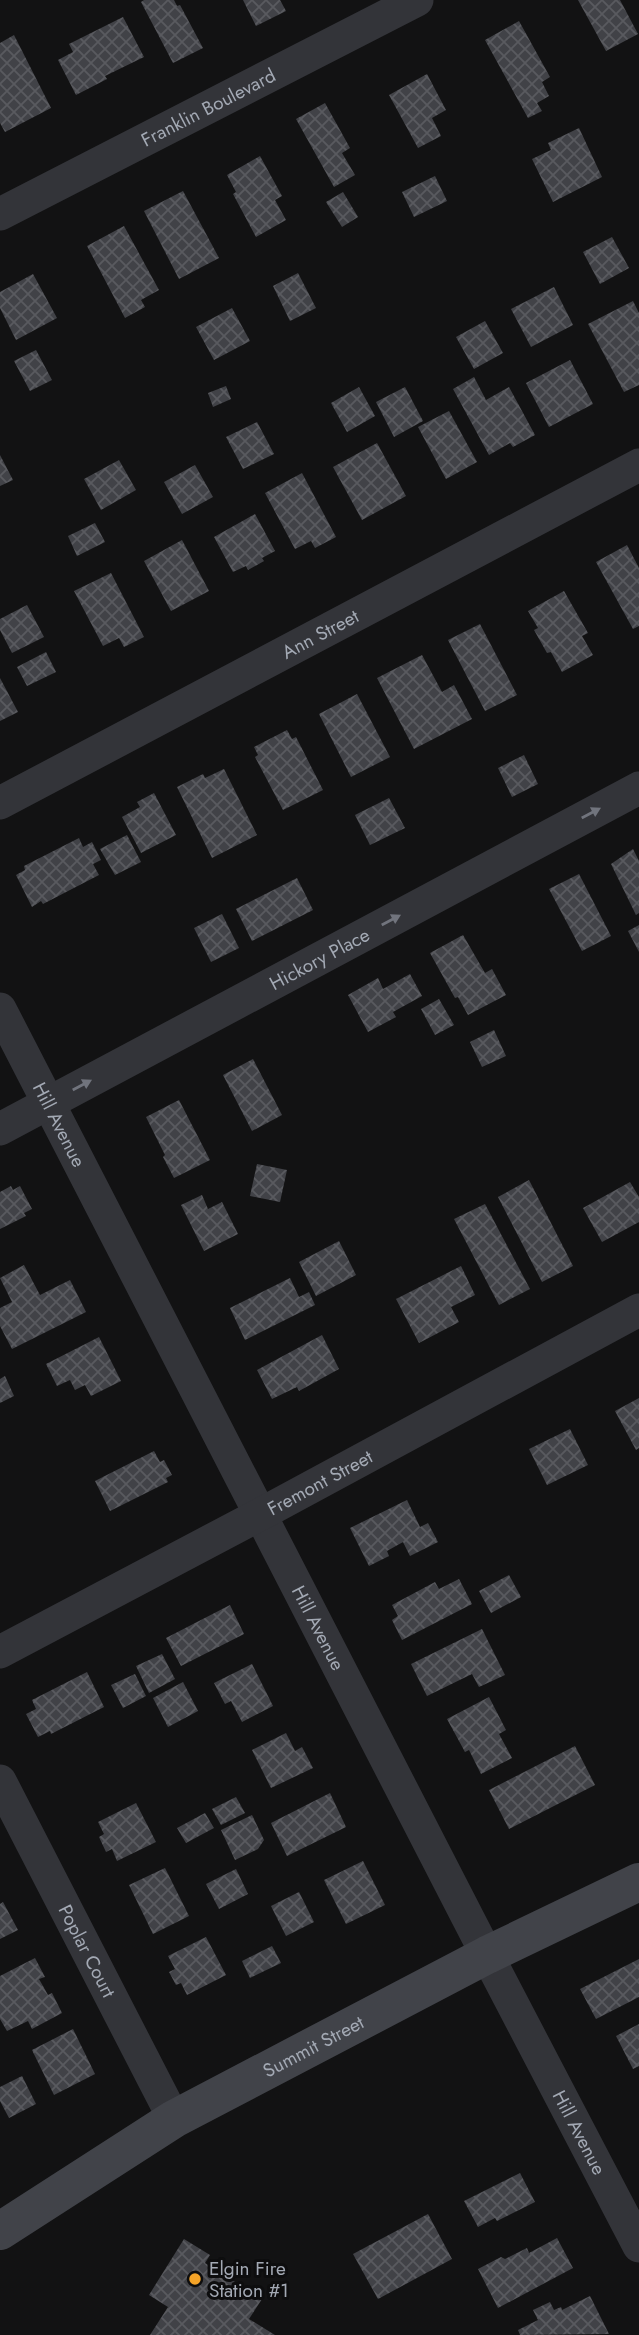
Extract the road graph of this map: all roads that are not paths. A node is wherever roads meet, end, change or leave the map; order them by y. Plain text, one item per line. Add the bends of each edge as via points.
1 (417, 0) edge
2 (0, 214) edge
3 (639, 465) edge
4 (639, 788) edge
5 (0, 803) edge
6 (0, 1009) edge
7 (48, 1102) junction
8 (0, 1129) edge
9 (639, 1310) edge
10 (261, 1514) junction
11 (0, 1652) edge
12 (0, 1781) edge
13 (639, 1882) edge
14 (487, 1955) junction
15 (174, 2119) junction
16 (0, 2231) edge
17 (639, 2246) edge

1 - 2 street, Franklin Boulevard
3 - 5 street, Ann Street
7 -> 4 street, Hickory Place
6 - 7 street, Hill Avenue
7 - 8 street, Hickory Place
7 - 10 street, Hill Avenue
9 - 10 street, Fremont Street
10 - 11 street, Fremont Street
10 - 14 street, Hill Avenue
12 - 15 street, Poplar Court
13 - 14 main road, Summit Street
14 - 15 main road, Summit Street
14 - 17 street, Hill Avenue
15 - 16 main road, Summit Street

